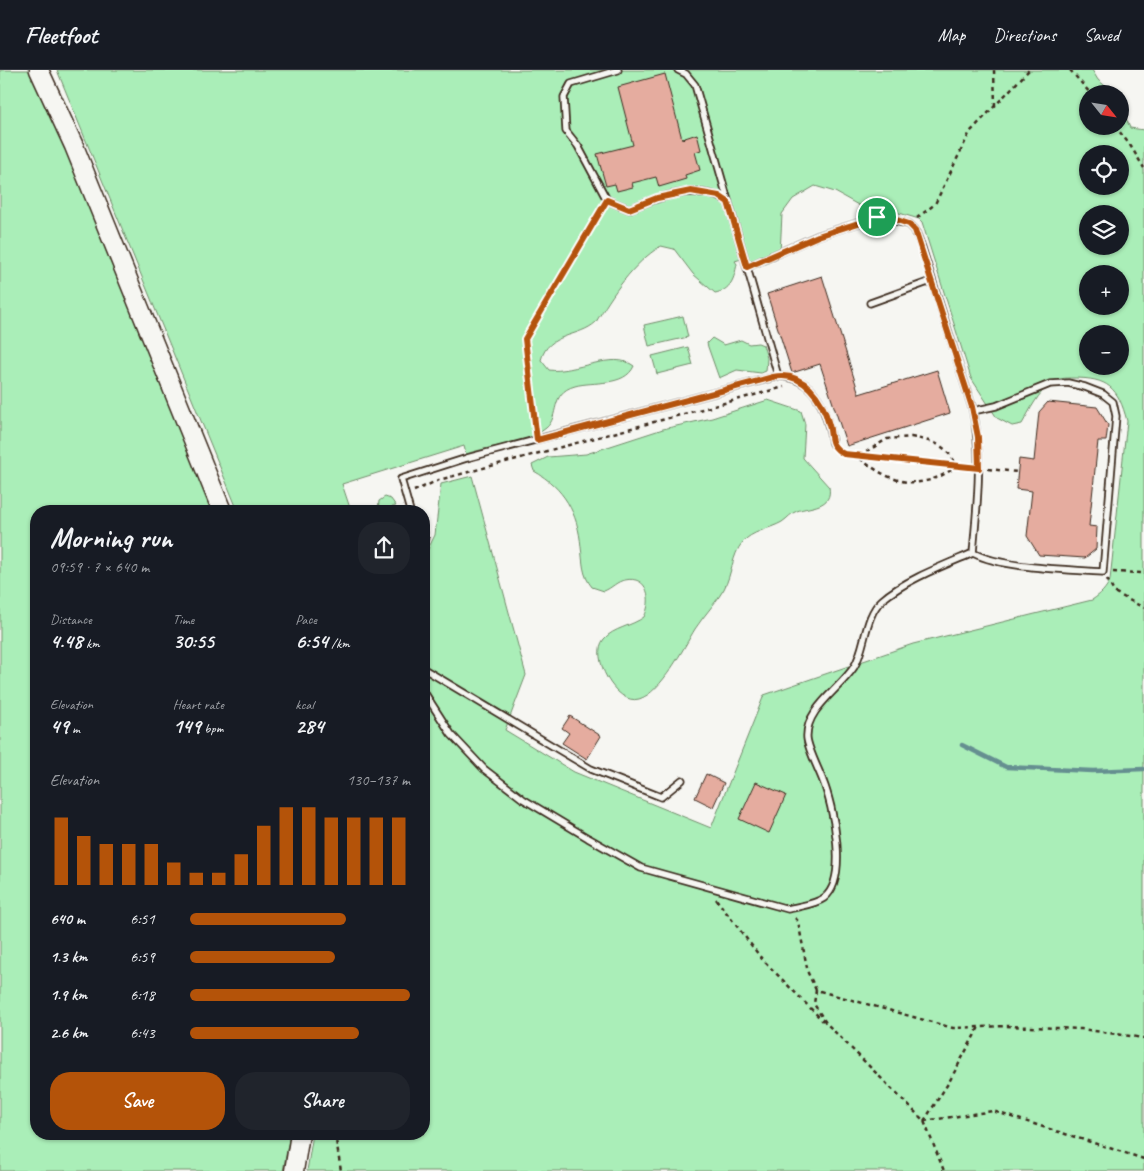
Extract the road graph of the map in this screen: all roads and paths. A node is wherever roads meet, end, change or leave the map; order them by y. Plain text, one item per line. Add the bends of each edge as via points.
1 (39, 70) edge
2 (618, 70) edge
3 (678, 70) edge
4 (994, 70) edge
5 (1029, 70) edge
6 (1070, 70) edge
7 (1083, 85) edge
8 (995, 107) junction
9 (1122, 135) edge
10 (1144, 168) edge
11 (607, 200) junction
12 (728, 202) junction
13 (909, 224) junction
14 (747, 267) junction
15 (931, 281) junction
16 (870, 303) dead end
17 (778, 376) junction
18 (805, 384) junction
19 (973, 411) junction
20 (537, 440) junction
21 (832, 443) joint
22 (858, 456) junction
23 (957, 466) junction
24 (979, 468) junction
25 (1018, 472) dead end
26 (416, 498) dead end
27 (220, 505) edge
28 (408, 505) edge
29 (973, 553) junction
30 (1103, 572) junction
31 (1144, 573) edge
32 (1144, 608) edge
33 (430, 673) edge
34 (430, 701) edge
35 (682, 780) dead end
36 (706, 886) junction
37 (788, 909) junction
38 (816, 990) junction
39 (826, 1024) junction
40 (979, 1027) junction
41 (1144, 1038) edge
42 (924, 1121) junction
43 (299, 1140) edge
44 (337, 1140) edge
45 (1144, 1159) edge
46 (294, 1171) edge
47 (341, 1171) edge
48 (944, 1171) edge

1 - 27 main road via 74,146
2 - 11 lane via 571,84 564,97 566,131 578,146
3 - 12 lane via 695,85
4 - 8 path
5 - 8 path
6 - 7 path
8 - 13 path via 970,132 935,204
9 - 10 path
11 - 12 lane via 629,209 657,198 691,191 719,196
11 - 20 path via 525,339
12 - 14 lane
13 - 14 lane via 877,217 818,236
13 - 15 lane via 915,230
14 - 17 lane
15 - 16 lane
15 - 19 lane
17 - 18 lane via 794,377
17 - 20 lane
18 - 21 lane via 817,396 825,413
18 - 26 path via 439,480 414,491
19 - 24 lane
19 - 30 lane via 996,406 1050,384 1068,383 1085,387 1113,402 1116,416
20 - 28 lane via 400,479
21 - 22 path via 844,454
22 - 23 path
22 - 23 path via 873,468 899,480 915,482 940,479
22 - 23 path via 887,439 911,437 934,442 948,451
23 - 24 path
24 - 25 path
24 - 29 lane
29 - 30 lane via 1005,563
29 - 37 lane via 929,572 881,601 872,616 855,666 814,711 807,738 832,810 836,869 833,886 824,898
30 - 31 path
30 - 32 path via 1114,592
33 - 35 lane via 591,769 661,797
34 - 36 lane via 451,734 484,769 510,790 641,868
36 - 37 lane
36 - 39 path via 762,959
37 - 38 path via 798,921 808,973
38 - 39 path via 814,1004
38 - 40 path via 953,1028
39 - 42 path
40 - 41 path via 1081,1029
40 - 42 path via 950,1082
42 - 45 path via 993,1111
42 - 48 path
43 - 46 main road
44 - 47 path

